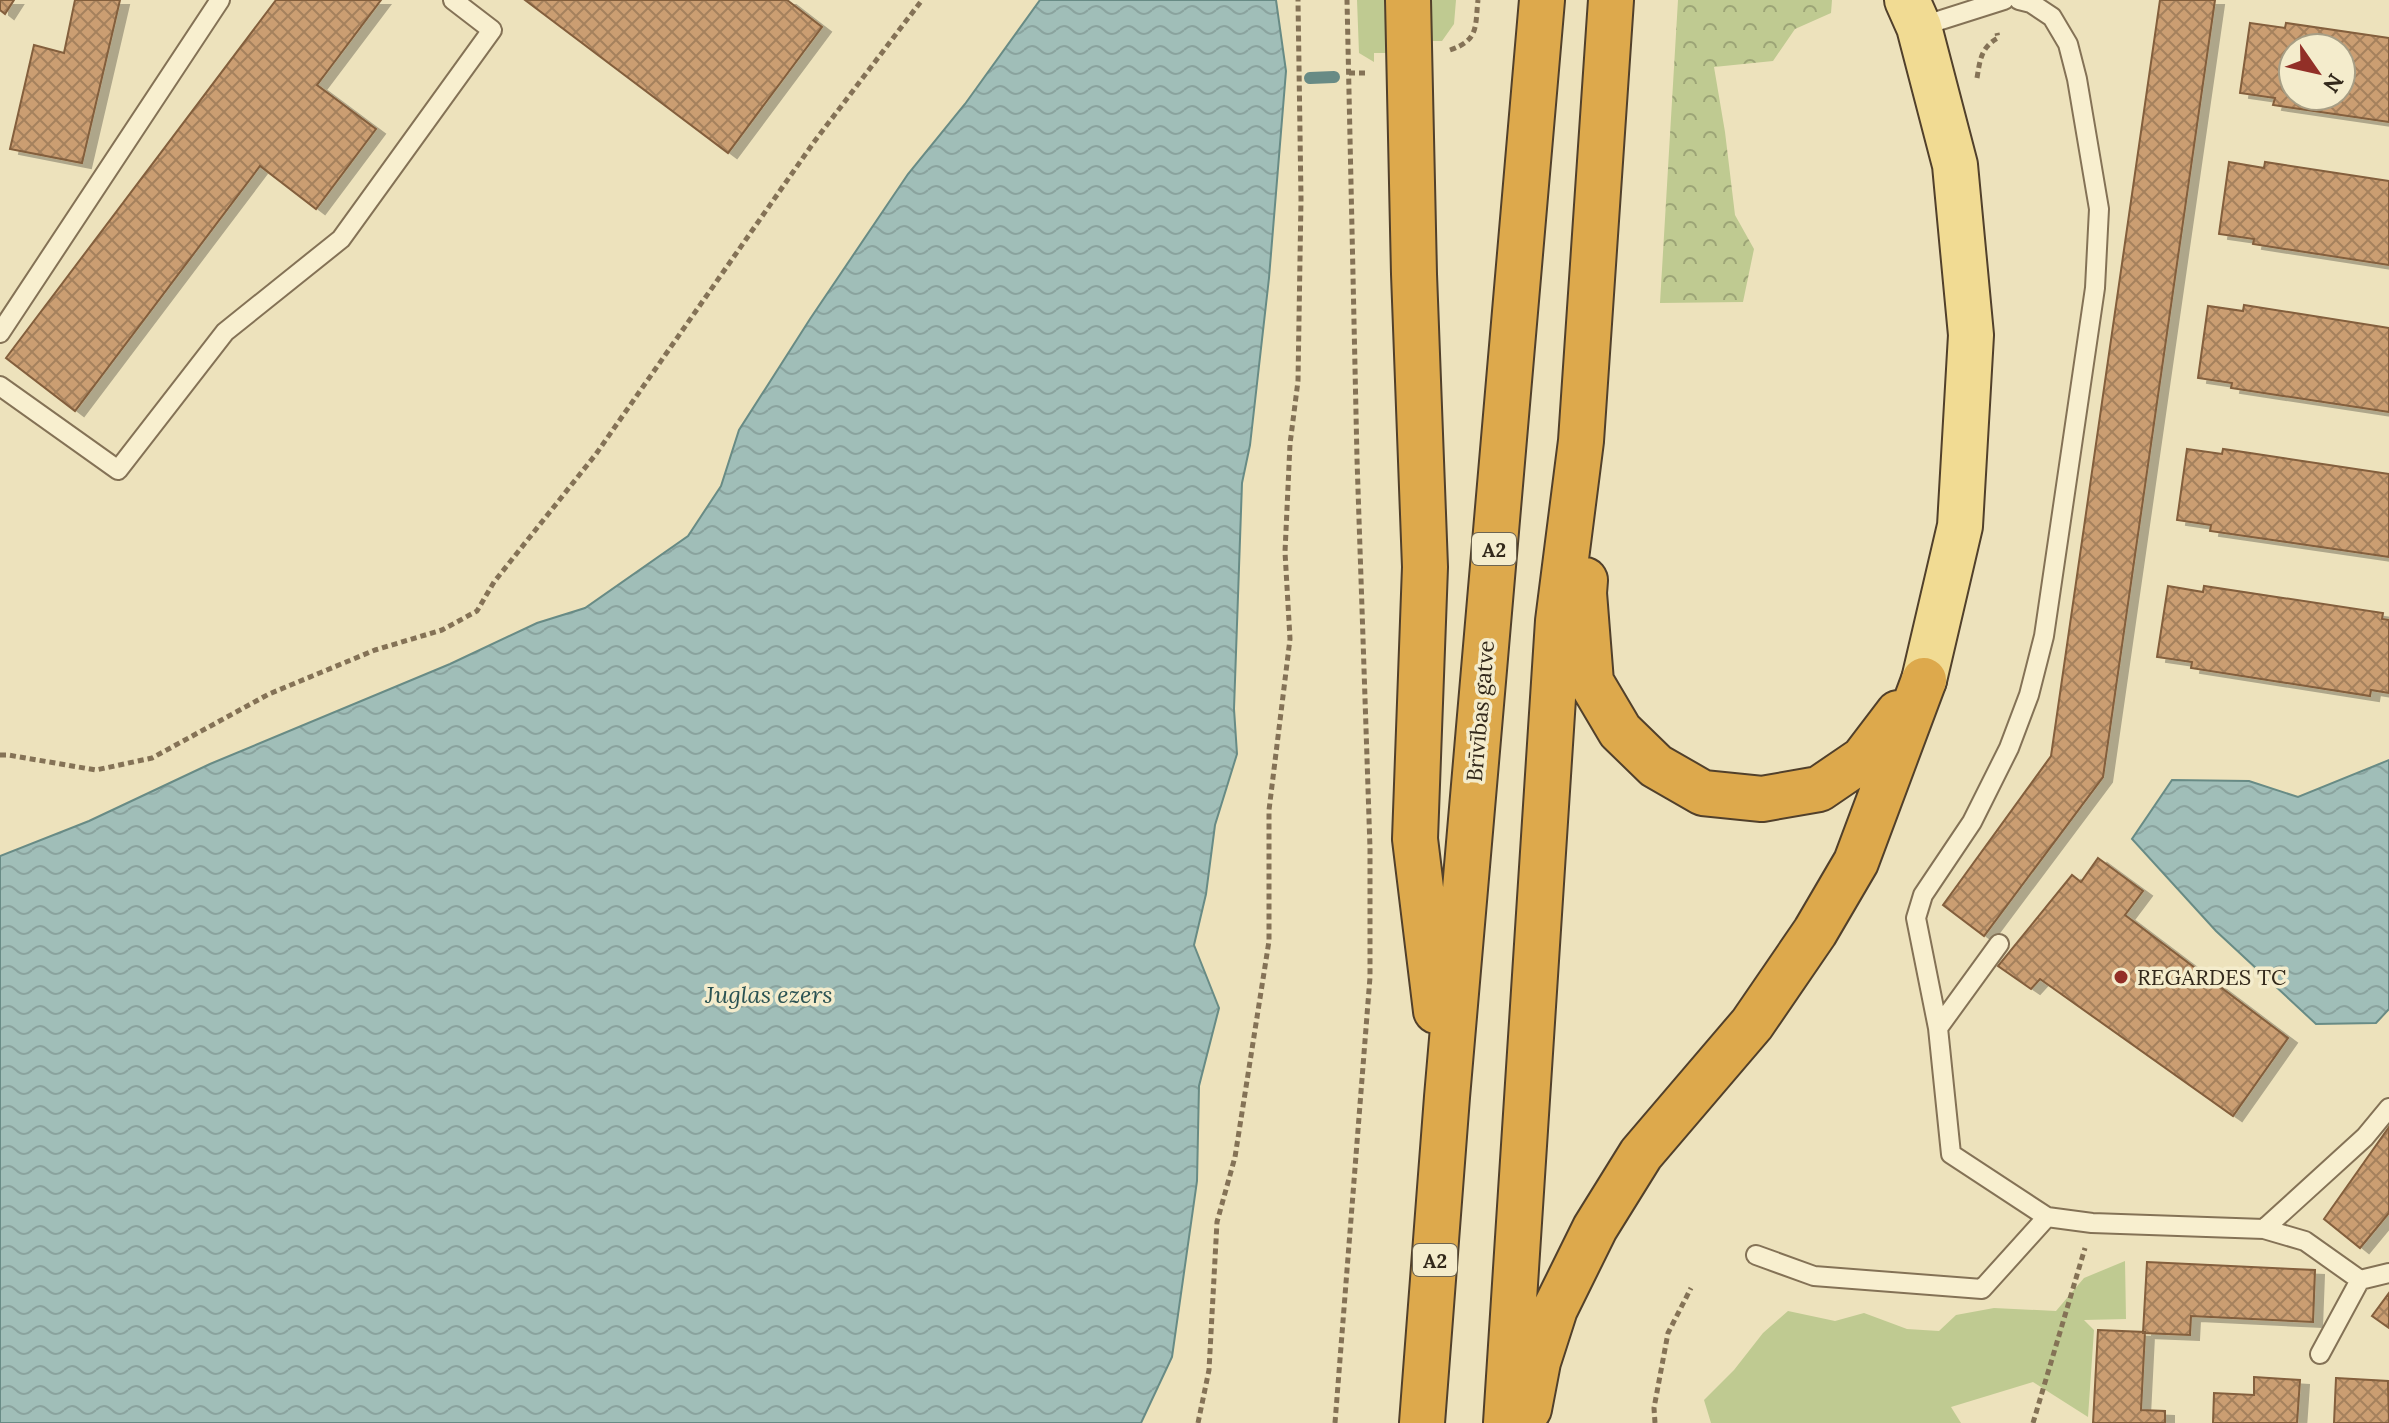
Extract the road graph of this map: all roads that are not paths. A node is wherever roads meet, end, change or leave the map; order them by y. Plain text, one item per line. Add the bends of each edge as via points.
1 (220, 0) edge
2 (453, 0) edge
3 (1408, 0) edge
4 (1542, 0) edge
5 (1611, 0) edge
6 (2004, 0) edge
7 (2019, 0) edge
8 (1913, 14) edge
9 (0, 333) edge
10 (0, 386) edge
11 (1581, 441) junction
12 (1924, 680) junction
13 (1999, 944) dead end
14 (1938, 1028) junction
15 (1447, 1097) junction
16 (2389, 1108) edge
17 (2047, 1217) junction
18 (2264, 1229) junction
19 (1756, 1255) dead end
20 (2389, 1273) edge
21 (2360, 1280) junction
22 (2320, 1354) dead end
23 (1422, 1423) edge
24 (1506, 1423) edge
25 (1526, 1423) edge

1 - 9 lane
2 - 10 lane via 492,30 341,239 225,332 118,470
3 - 15 highway via 1425,567 1415,839
4 - 15 highway, Brīvības gatve / A2
5 - 11 highway
6 - 8 lane
7 - 14 lane via 2052,17 2068,44 2099,209 2095,288 2044,636 2029,695 1997,773 1972,822 1923,895 1916,918
8 - 12 main road via 1955,165 1971,335 1960,526
11 - 12 highway via 1592,523 1584,593 1591,682 1620,731 1656,766 1703,793 1762,799 1819,789 1863,759
11 - 24 highway via 1558,621
12 - 25 highway via 1856,862 1822,920 1752,1024 1641,1154 1595,1228 1555,1309
13 - 14 lane
14 - 17 lane via 1951,1154
15 - 23 highway, Brīvības gatve / A2
16 - 18 lane via 2365,1137
17 - 18 lane
17 - 19 lane via 1982,1289 1814,1276
18 - 21 lane via 2305,1241
20 - 21 lane
21 - 22 lane

